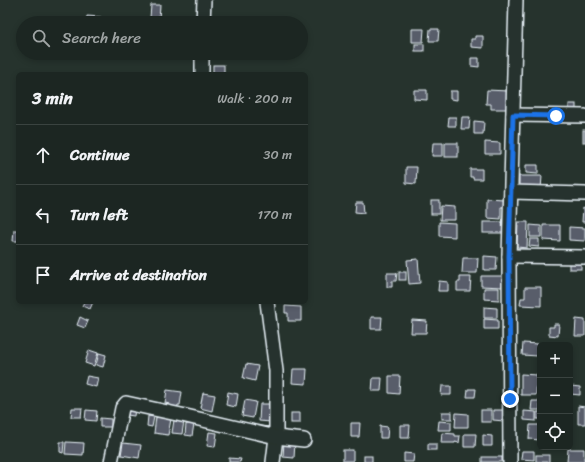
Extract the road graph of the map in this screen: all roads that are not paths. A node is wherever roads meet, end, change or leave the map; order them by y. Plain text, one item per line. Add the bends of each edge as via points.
1 (204, 0) edge
2 (516, 0) edge
3 (203, 16) edge
4 (202, 60) edge
5 (202, 72) edge
6 (513, 115) junction
7 (585, 116) edge
8 (511, 192) junction
9 (585, 194) edge
10 (509, 256) junction
11 (585, 258) edge
12 (267, 304) edge
13 (276, 437) junction
14 (304, 440) dead end
15 (111, 462) edge
16 (273, 462) edge
17 (510, 462) edge

1 - 3 street
2 - 6 street
4 - 5 street
6 - 7 street
6 - 8 street
8 - 9 street
8 - 10 street
10 - 11 street
10 - 17 street
12 - 13 street via 276,371
13 - 14 street
13 - 15 street via 126,404 122,408
13 - 16 street

